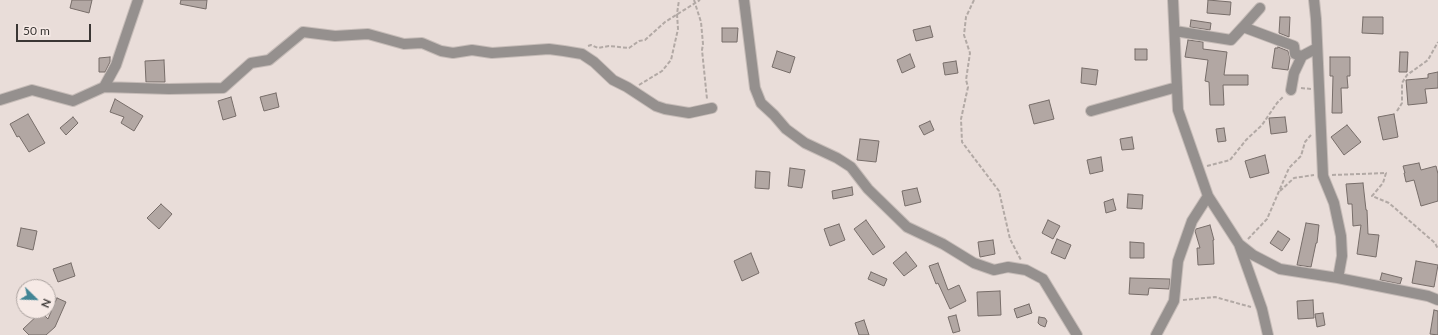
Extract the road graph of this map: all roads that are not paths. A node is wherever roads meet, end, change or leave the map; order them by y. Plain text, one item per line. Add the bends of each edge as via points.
1 (138, 0) edge
2 (744, 0) edge
3 (1173, 0) edge
4 (1314, 0) edge
5 (1260, 8) dead end
6 (1243, 27) junction
7 (1175, 31) junction
8 (1317, 48) junction
9 (1302, 56) junction
10 (104, 87) junction
11 (1177, 87) junction
12 (1291, 90) road end
13 (0, 100) edge
14 (710, 109) road end
15 (1091, 111) dead end
16 (1208, 196) junction
17 (1239, 244) junction
18 (1338, 278) junction
19 (1438, 300) edge
20 (1077, 335) edge
21 (1156, 335) edge
22 (1268, 335) edge

1 - 10 street via 116,65
2 - 20 street via 755,88 761,103 786,129 805,143 851,167 868,189 907,227 943,244 974,263 994,270 1008,267 1026,270 1043,279
3 - 7 street
4 - 8 street
5 - 6 street
6 - 7 street via 1231,40
6 - 9 street via 1294,46 1295,54
7 - 11 street
8 - 9 street
8 - 18 street via 1323,176 1334,203 1341,236 1342,256
9 - 12 street via 1294,73
10 - 13 street via 73,100 32,90
10 - 14 street via 223,88 251,63 269,60 303,32 335,36 368,34 404,44 422,43 441,51 472,50 492,53 549,49 582,54 613,80 656,106 689,113
11 - 15 street
11 - 16 street via 1178,110
16 - 17 street
16 - 21 street via 1192,221 1178,262 1174,301
17 - 18 street via 1253,255 1280,269
17 - 22 street via 1262,309
18 - 19 street

